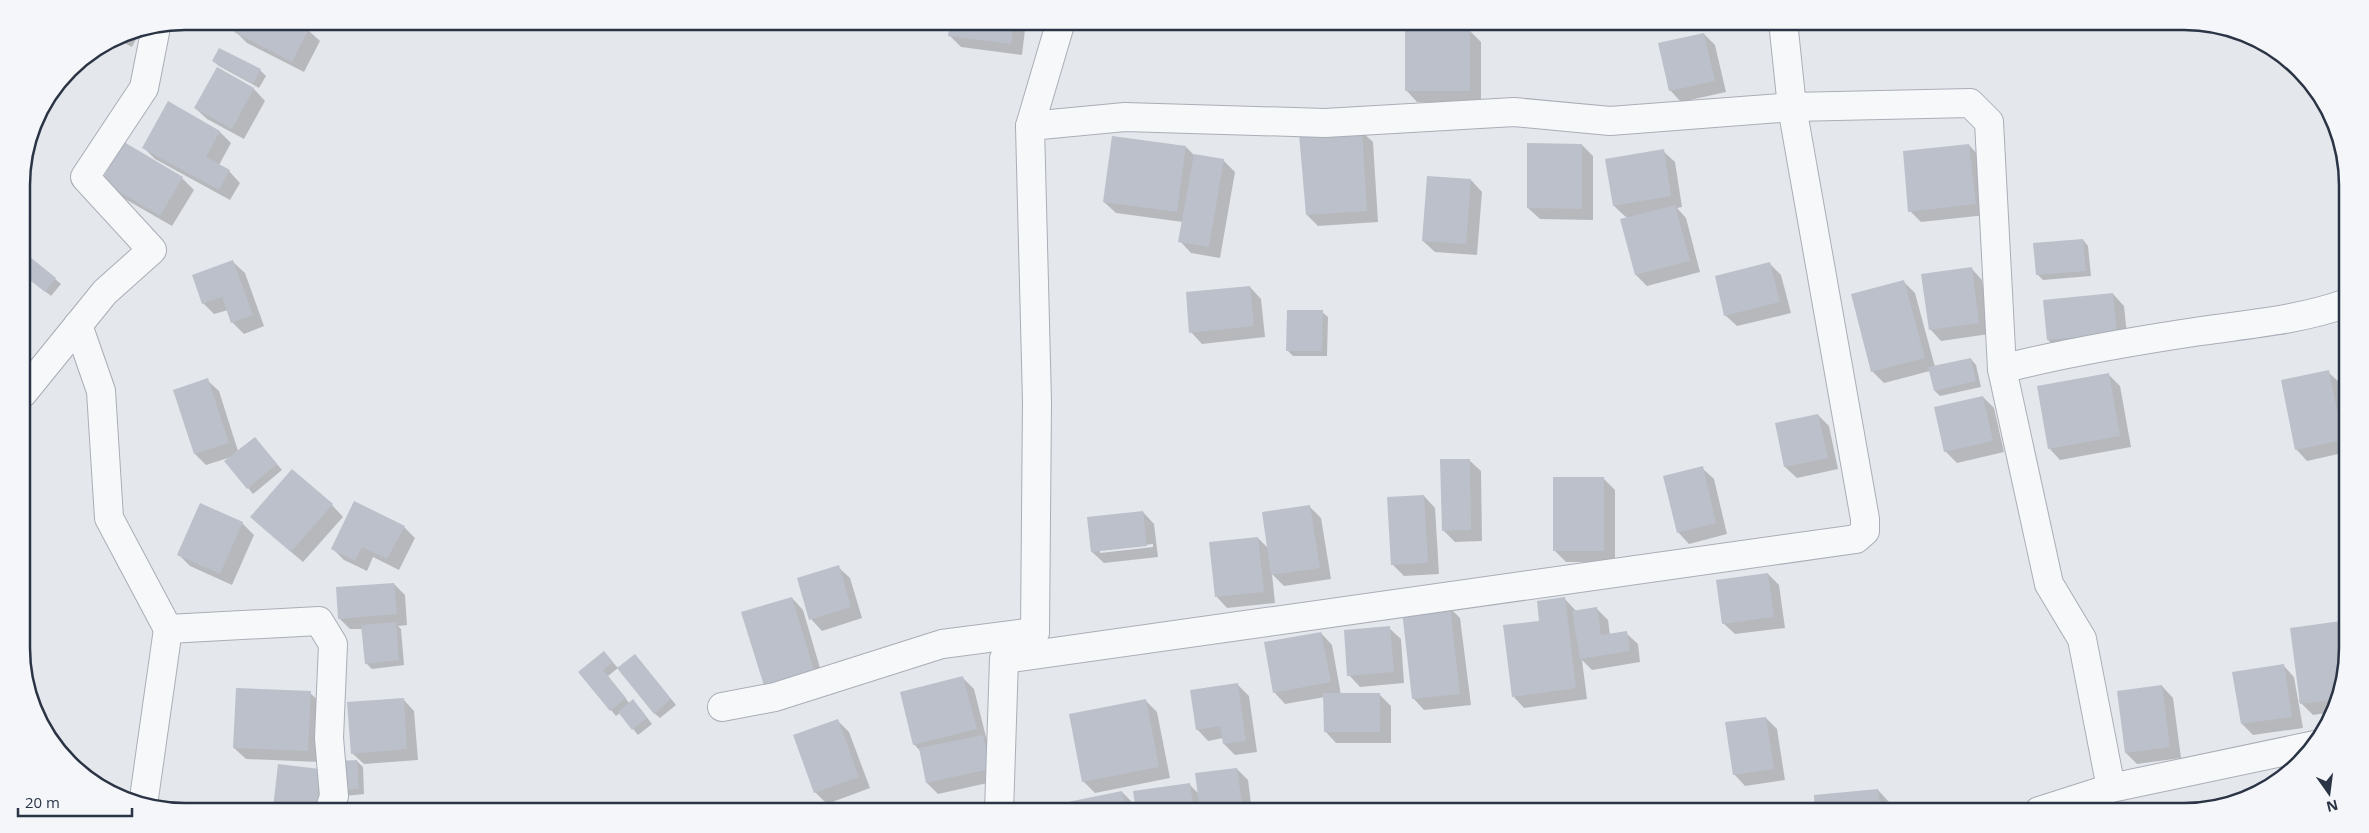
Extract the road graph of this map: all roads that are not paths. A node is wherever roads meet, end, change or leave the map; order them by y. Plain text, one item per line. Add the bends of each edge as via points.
1 (1058, 30) edge
2 (1784, 30) edge
3 (155, 33) edge
4 (1792, 107) junction
5 (1030, 126) junction
6 (2339, 305) edge
7 (78, 325) junction
8 (2002, 369) junction
9 (30, 384) edge
10 (168, 629) junction
11 (1035, 632) junction
12 (1004, 659) junction
13 (722, 707) dead end
14 (2303, 748) edge
15 (2111, 788) junction
16 (144, 797) edge
17 (332, 803) edge
18 (999, 803) edge
19 (2067, 803) edge

1 - 5 street
2 - 4 street
3 - 7 street via 144,88 84,177 152,250 105,292
4 - 5 street via 1610,121 1514,112 1325,123 1125,117
4 - 8 street via 1970,102 1990,122
4 - 12 street via 1865,519 1864,531 1856,539
5 - 11 street via 1037,402
6 - 8 street via 2284,319 2086,350
7 - 9 street
7 - 10 street via 101,392 109,518
8 - 15 street via 2049,584 2082,639
10 - 16 street
10 - 17 street via 319,621 333,644 329,738
11 - 12 street
11 - 13 street via 942,644 775,697
12 - 18 street
14 - 15 street
15 - 19 street

